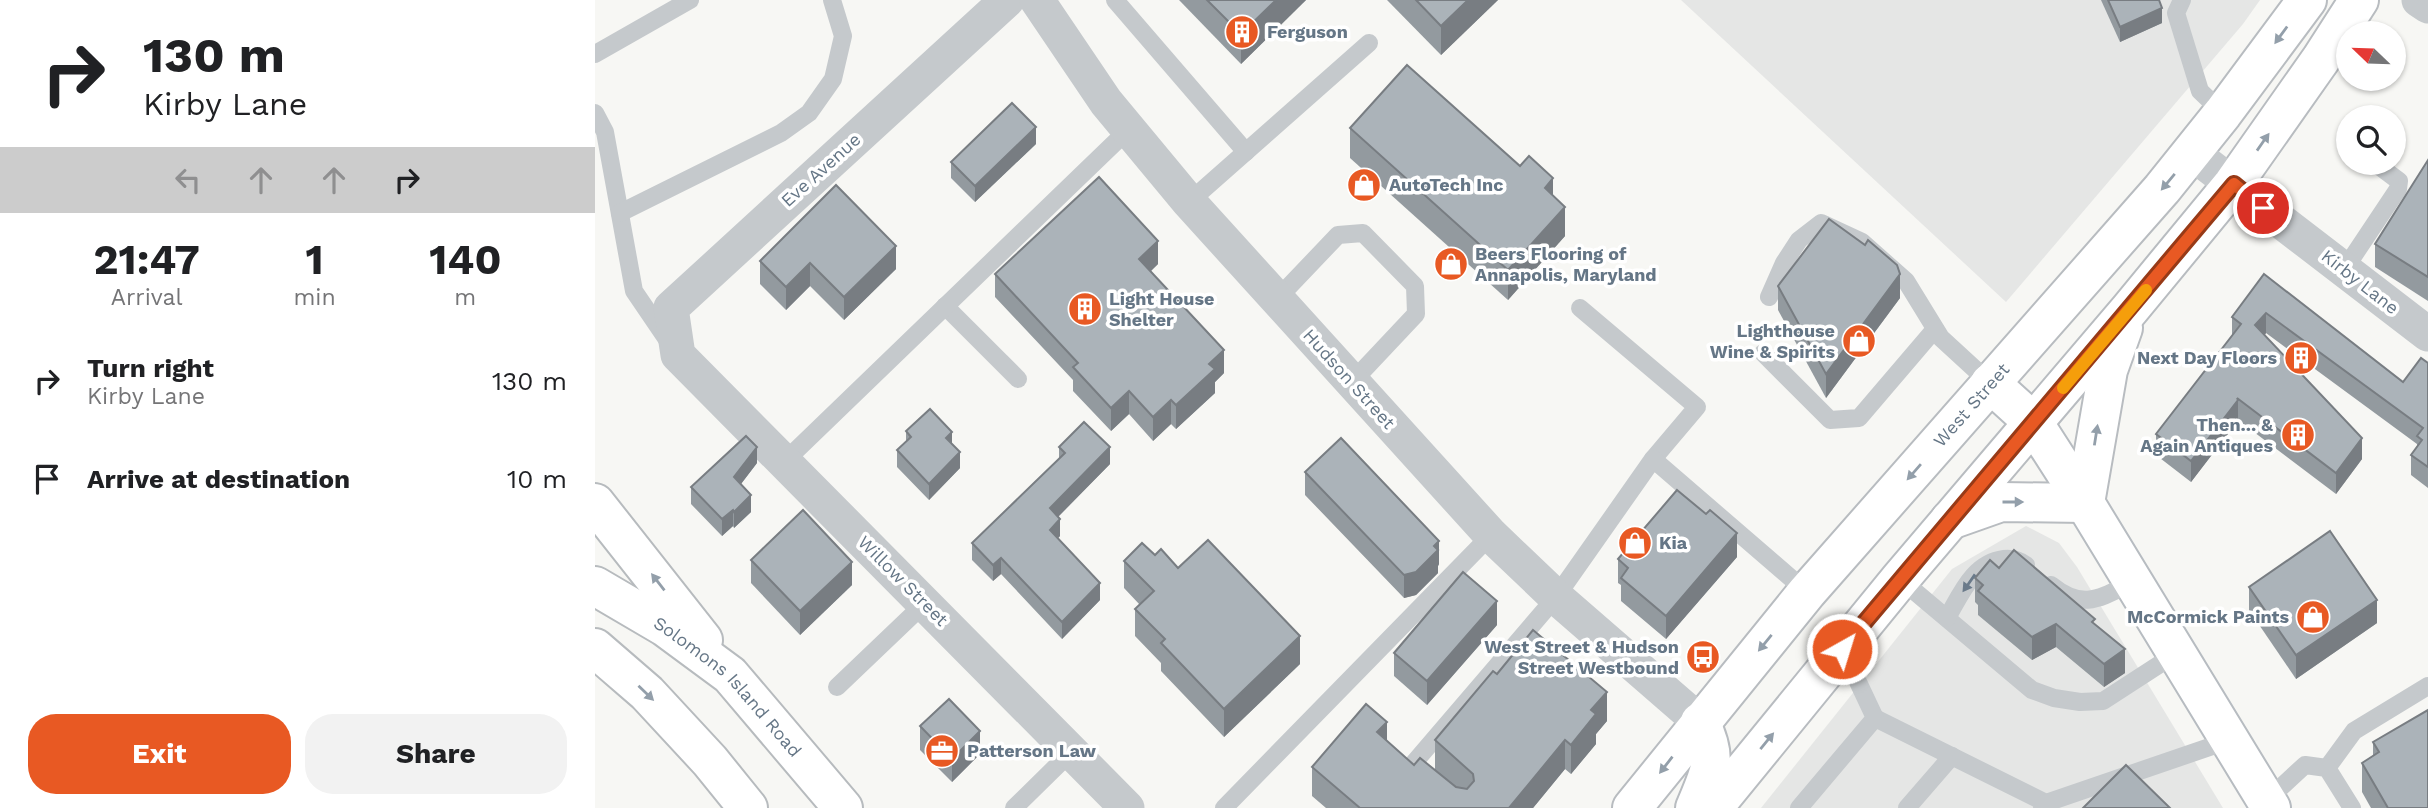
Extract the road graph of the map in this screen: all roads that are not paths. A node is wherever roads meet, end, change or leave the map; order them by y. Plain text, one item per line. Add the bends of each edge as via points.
1 (690, 0) edge
2 (832, 0) edge
3 (1007, 0) edge
4 (1037, 0) edge
5 (1115, 0) edge
6 (2307, 0) edge
7 (2359, 0) edge
8 (2419, 0) edge
9 (2176, 4) edge
10 (2428, 6) edge
11 (1369, 43) dead end
12 (595, 54) edge
13 (595, 113) edge
14 (2223, 113) junction
15 (1129, 129) junction
16 (1246, 152) junction
17 (2192, 153) junction
18 (2391, 175) edge
19 (2234, 184) junction
20 (1189, 202) junction
21 (620, 214) junction
22 (2344, 270) junction
23 (1769, 297) dead end
24 (1277, 299) junction
25 (945, 306) junction
26 (1580, 308) dead end
27 (2130, 309) junction
28 (1935, 329) junction
29 (2428, 334) edge
30 (1763, 353) dead end
31 (678, 355) junction
32 (1018, 379) dead end
33 (1352, 382) junction
34 (1990, 383) junction
35 (2033, 422) junction
36 (1653, 459) junction
37 (785, 461) junction
38 (595, 503) edge
39 (2085, 503) junction
40 (1948, 521) junction
41 (1491, 535) junction
42 (1900, 579) junction
43 (2133, 582) junction
44 (595, 586) edge
45 (1807, 592) junction
46 (1556, 597) junction
47 (925, 603) junction
48 (1947, 618) junction
49 (595, 648) edge
50 (1842, 649) junction
51 (2177, 653) junction
52 (730, 675) junction
53 (2428, 686) edge
54 (837, 687) dead end
55 (1875, 718) junction
56 (1700, 722) junction
57 (2230, 740) junction
58 (1071, 752) junction
59 (1952, 756) junction
60 (2326, 768) junction
61 (2269, 804) edge
62 (2044, 805) edge
63 (748, 808) edge
64 (843, 808) edge
65 (1014, 808) edge
66 (1127, 808) edge
67 (1224, 808) edge
68 (1463, 808) edge
69 (1632, 808) edge
70 (1695, 808) edge
71 (1713, 808) edge
72 (1799, 808) edge
73 (1907, 808) edge
74 (2352, 808) edge

1 - 12 lane
2 - 21 lane via 843,36 833,79 809,113 781,133
3 - 31 street, Eve Avenue via 671,308
4 - 15 street, Hudson Street
5 - 16 lane
6 -> 14 main road, West Street
19 -> 7 main road
8 - 10 street
9 - 14 lane via 2200,91
11 - 16 lane
13 - 21 lane via 605,132
14 - 17 main road, West Street
15 - 20 street, Hudson Street
15 - 25 lane
16 - 20 lane
17 - 19 street, Kirby Lane
17 -> 34 main road, West Street
18 - 22 lane via 2399,181 2398,189
19 - 22 street, Kirby Lane
19 - 27 main road
20 - 24 street, Hudson Street
21 - 31 lane via 634,291
22 - 29 street, Kirby Lane
23 - 28 lane via 1799,240 1821,223 1862,242 1906,281
24 - 33 street, Hudson Street
24 - 33 lane via 1338,235 1363,233 1416,286 1416,314
25 - 32 lane
25 - 37 lane
26 - 36 lane via 1697,407
27 - 35 main road
39 -> 27 main road via 2108,370
28 - 30 lane via 1860,418 1830,420
28 - 34 lane
31 - 37 street, Willow Street
33 - 41 street, Hudson Street
34 - 35 main road
34 -> 45 main road, West Street
35 - 39 main road
35 - 40 main road
36 - 45 lane
36 - 46 lane
37 - 47 street, Willow Street
52 -> 38 main road
40 -> 39 main road via 2001,502
39 - 43 main road
40 - 42 main road
41 - 46 street, Hudson Street
41 - 67 lane
42 - 48 lane
42 - 50 main road
43 -> 48 lane via 2102,597 2080,601 2063,595 2020,561 1995,561 1980,567
43 - 51 main road
44 - 52 main road, Solomons Island Road via 665,627
45 -> 56 main road, West Street
46 - 56 street, Hudson Street
46 - 68 lane via 1412,765
47 - 54 lane
47 - 58 street, Willow Street
48 - 51 lane via 2032,690 2067,700 2103,701
49 -> 63 main road via 647,693
50 - 55 lane
71 -> 50 main road
51 - 57 main road
52 - 64 main road, Solomons Island Road
53 - 60 lane via 2354,731
55 - 59 lane
55 - 72 lane
56 -> 69 main road, West Street
56 - 70 main road via 1713,754
57 - 61 main road
57 - 62 lane
58 - 65 lane
58 - 66 street, Willow Street
59 - 62 lane
59 - 73 lane
60 - 61 lane via 2305,765
60 - 74 lane

